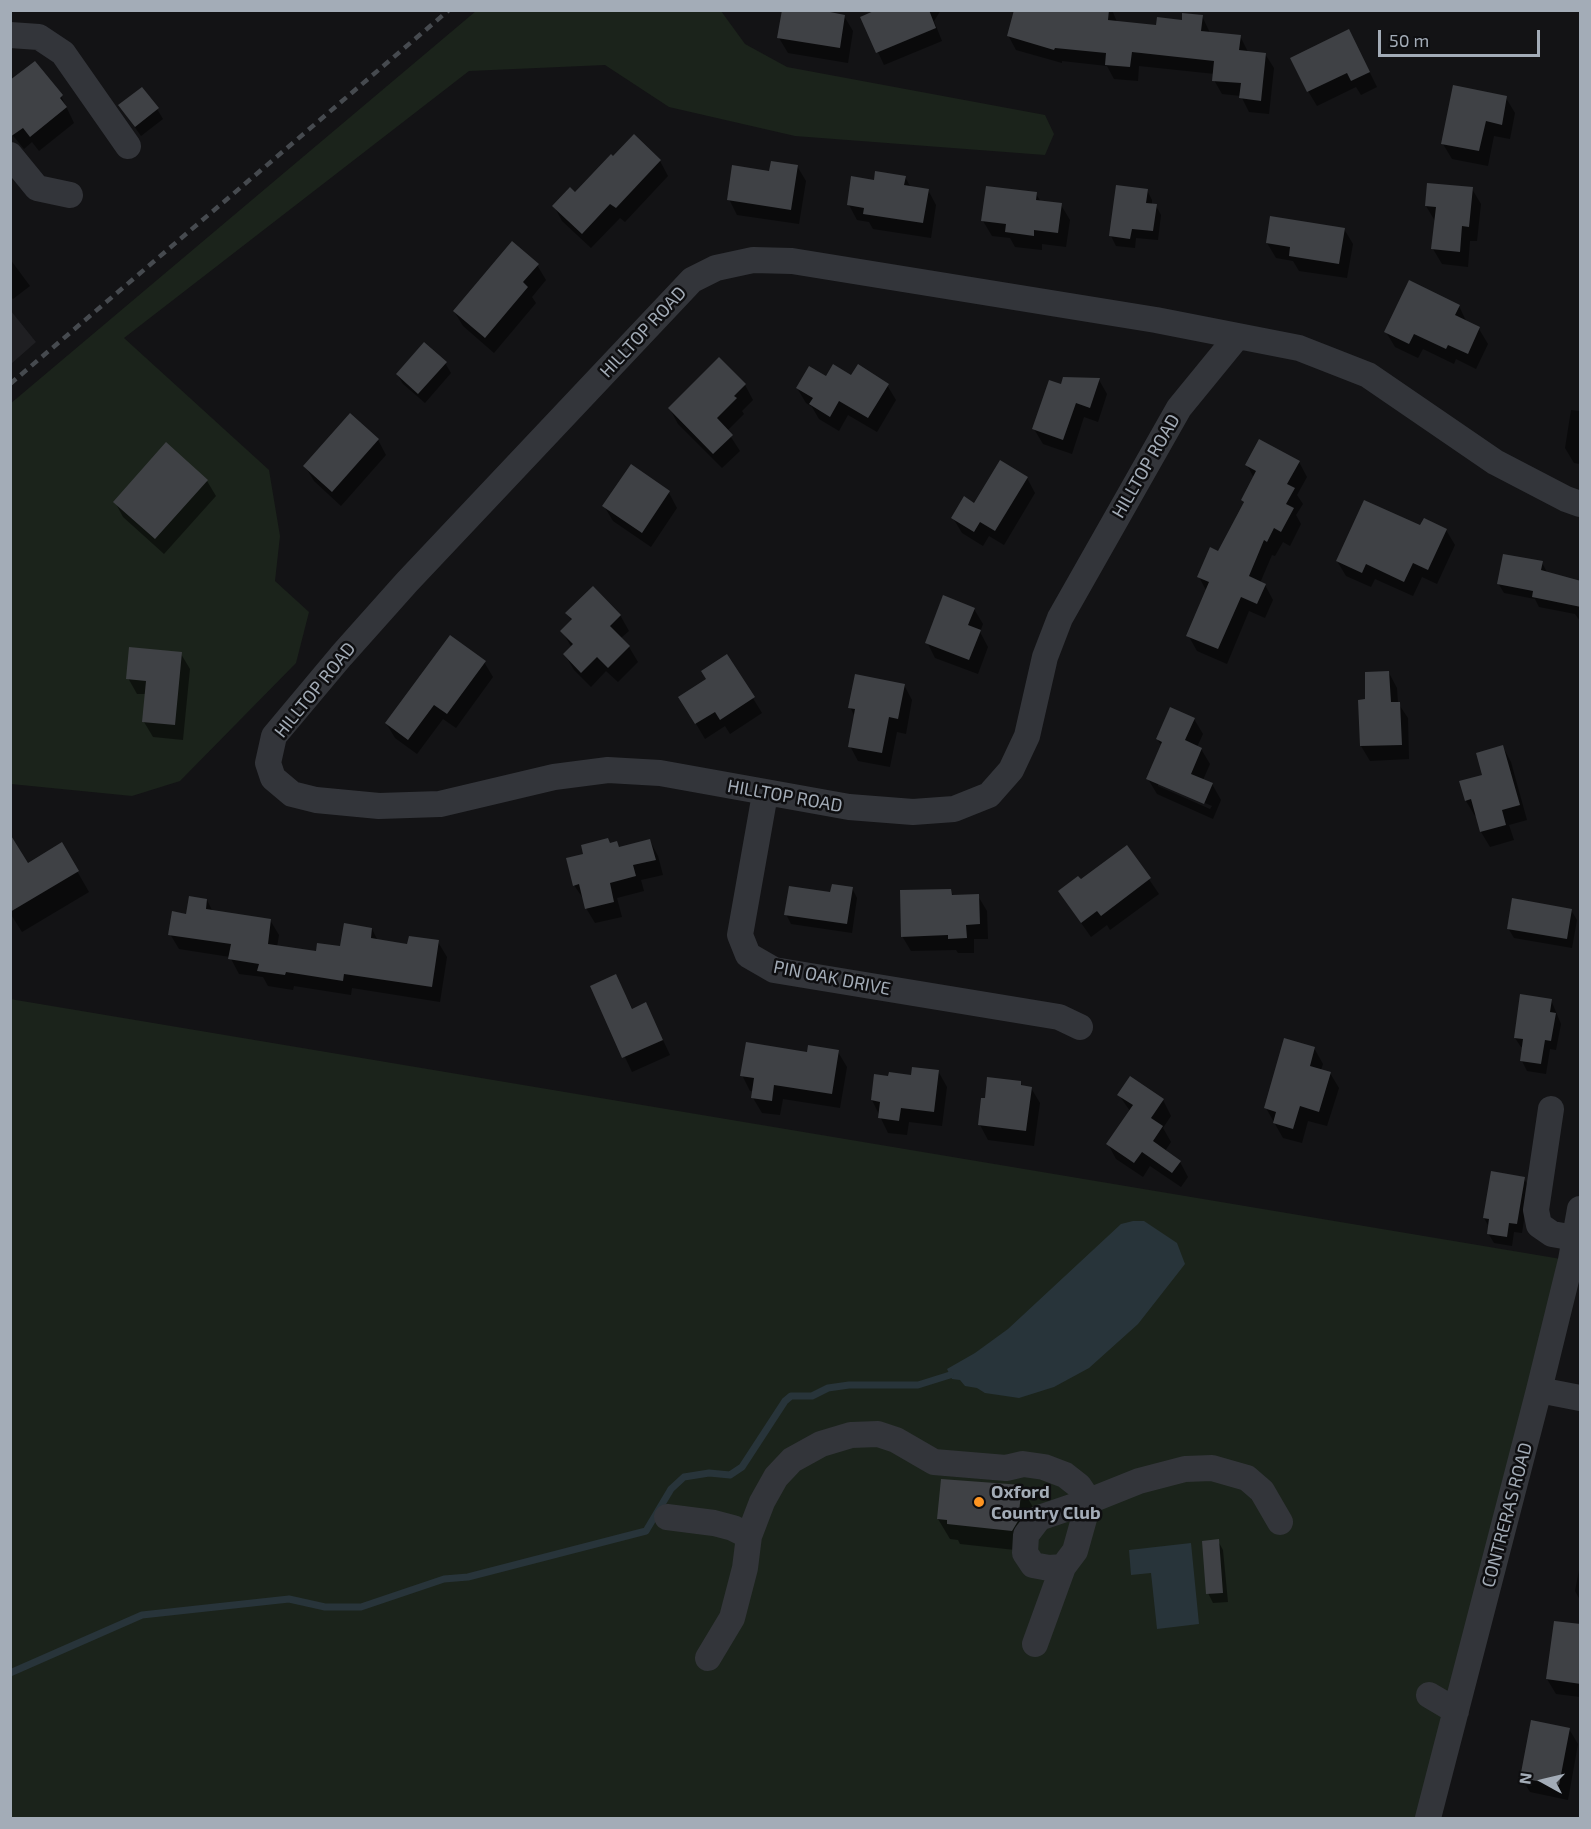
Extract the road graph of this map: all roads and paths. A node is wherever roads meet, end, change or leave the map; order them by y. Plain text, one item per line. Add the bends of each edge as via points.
1 (10, 35) edge
2 (128, 146) dead end
3 (10, 155) edge
4 (70, 195) dead end
5 (1237, 337) junction
6 (1581, 504) edge
7 (765, 794) junction
8 (1080, 1027) dead end
9 (1551, 1109) dead end
10 (1581, 1209) edge
11 (1575, 1238) junction
12 (1539, 1390) junction
13 (1581, 1398) edge
14 (1089, 1501) junction
15 (667, 1516) dead end
16 (1280, 1522) dead end
17 (749, 1536) junction
18 (1063, 1567) junction
19 (1035, 1644) dead end
20 (708, 1658) dead end
21 (1429, 1695) dead end
22 (1456, 1712) junction
23 (1428, 1818) edge

1 - 2 street via 39,37 63,53
3 - 4 street via 37,188
5 - 6 street, HILLTOP ROAD via 1299,348 1368,375 1495,462
5 - 7 street, HILLTOP ROAD via 1179,408 1060,618 1045,657 1027,736 1011,770 989,795 954,809 913,812
5 - 7 street, HILLTOP ROAD via 1156,320 792,261 753,260 716,268 692,280 400,590 274,736 267,763 273,778 292,794 380,806 440,804 554,777 608,770 660,773
7 - 8 street, PIN OAK DRIVE via 740,935 748,955 774,970 1059,1017
9 - 11 street via 1536,1209 1539,1225 1552,1234
10 - 11 street, CONTRERAS ROAD
11 - 12 street, CONTRERAS ROAD
12 - 13 street
12 - 22 street, CONTRERAS ROAD
14 - 16 street via 1139,1481 1185,1469 1212,1468 1247,1478 1262,1491
14 - 17 street via 1065,1475 1044,1467 934,1462 878,1434 851,1435 821,1444 792,1460 776,1477
14 - 18 street via 1075,1551
14 - 18 street via 1039,1518 1026,1535 1025,1553 1033,1564
15 - 17 street via 714,1523
17 - 20 street via 732,1618
18 - 19 street
21 - 22 street
22 - 23 street, CONTRERAS ROAD

